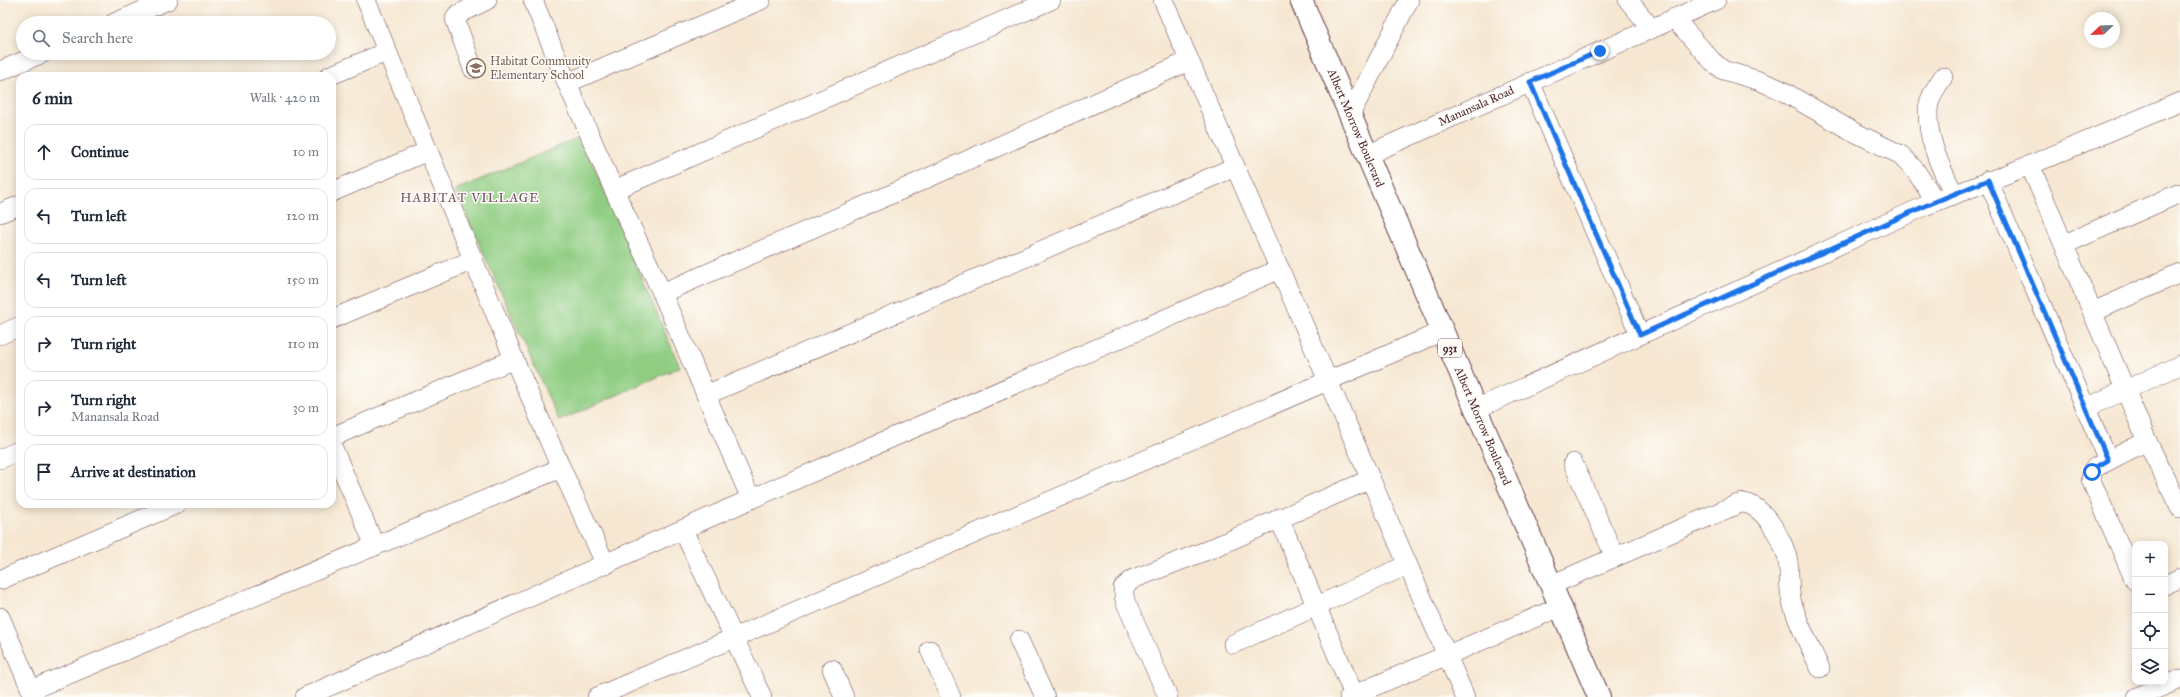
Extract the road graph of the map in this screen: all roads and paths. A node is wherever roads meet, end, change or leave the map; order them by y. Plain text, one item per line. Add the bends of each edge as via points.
1 (168, 0) edge
2 (366, 0) edge
3 (487, 0) edge
4 (533, 0) edge
5 (761, 0) edge
6 (1051, 0) edge
7 (1163, 0) edge
8 (1301, 0) edge
9 (1409, 0) edge
10 (1628, 0) edge
11 (1716, 0) edge
12 (130, 16) edge
13 (1674, 18) junction
14 (1651, 28) junction
15 (386, 52) junction
16 (26, 60) edge
17 (1189, 61) junction
18 (473, 69) dead end
19 (0, 71) edge
20 (336, 73) edge
21 (1943, 77) dead end
22 (1530, 82) junction
23 (567, 83) junction
24 (2180, 102) edge
25 (1350, 115) junction
26 (428, 151) junction
27 (1368, 154) junction
28 (2030, 165) junction
29 (1235, 167) junction
30 (1988, 180) junction
31 (336, 190) edge
32 (614, 190) junction
33 (2180, 193) edge
34 (1954, 194) junction
35 (1936, 202) junction
36 (16, 207) edge
37 (0, 213) edge
38 (2065, 244) junction
39 (473, 260) junction
40 (1280, 269) junction
41 (2180, 273) edge
42 (662, 293) junction
43 (2093, 312) junction
44 (336, 317) edge
45 (16, 328) edge
46 (1443, 331) junction
47 (0, 335) edge
48 (1640, 335) junction
49 (514, 359) junction
50 (2180, 365) edge
51 (1328, 381) junction
52 (2126, 390) junction
53 (706, 395) junction
54 (2086, 408) junction
55 (1476, 409) junction
56 (336, 435) edge
57 (2147, 441) junction
58 (16, 452) edge
59 (336, 455) edge
60 (0, 459) edge
61 (2108, 460) junction
62 (1574, 463) dead end
63 (561, 468) junction
64 (1371, 479) junction
65 (751, 499) junction
66 (168, 508) edge
67 (2180, 508) edge
68 (1279, 518) junction
69 (683, 530) junction
70 (375, 546) junction
71 (1615, 557) junction
72 (606, 565) junction
73 (1407, 565) junction
74 (2133, 577) edge
75 (2180, 578) edge
76 (0, 580) edge
77 (2168, 584) edge
78 (1551, 585) junction
79 (1317, 605) junction
80 (1560, 607) junction
81 (0, 617) edge
82 (735, 639) junction
83 (1019, 640) dead end
84 (1233, 644) dead end
85 (930, 650) dead end
86 (1447, 656) junction
87 (832, 668) dead end
88 (1820, 668) dead end
89 (2180, 679) edge
90 (33, 693) edge
91 (1352, 696) edge
92 (305, 697) edge
93 (597, 697) edge
94 (762, 697) edge
95 (844, 697) edge
96 (951, 697) edge
97 (1045, 697) edge
98 (1168, 697) edge
99 (1465, 697) edge
100 (1599, 697) edge
101 (2137, 697) edge

1 - 12 street
2 - 15 street
3 - 18 street via 455,19
4 - 23 street
5 - 23 street
6 - 32 street
7 - 17 street
8 - 25 highway, Albert Morrow Boulevard / 931
9 - 25 street
10 - 14 street
11 - 13 street, Manansala Road
13 - 14 street, Manansala Road
13 - 35 street via 1723,70 1779,89 1850,130 1901,155
14 - 22 street, Manansala Road
15 - 20 street
15 - 26 street
16 - 19 street
17 - 29 street
17 - 42 street via 892,194
21 - 34 street via 1933,94 1928,110 1933,142 1942,172
22 - 27 street, Manansala Road
22 - 48 street
23 - 32 street
24 - 28 street
25 - 27 highway, Albert Morrow Boulevard / 931
26 - 31 street
26 - 39 street
27 - 46 highway, Albert Morrow Boulevard / 931
28 - 30 street
28 - 38 street
29 - 40 street
29 - 53 street
30 - 34 street
30 - 54 street
32 - 42 street
33 - 38 street
34 - 35 street
35 - 48 street
36 - 37 street
38 - 43 street
39 - 44 street
39 - 49 street
40 - 51 street
40 - 65 street
41 - 43 street
42 - 53 street
43 - 52 street
45 - 47 street
46 - 51 street
46 - 55 highway, Albert Morrow Boulevard / 931
48 - 55 street
49 - 56 street
49 - 63 street
50 - 52 street
51 - 64 street
51 - 82 street
52 - 54 street
52 - 57 street
53 - 65 street
54 - 61 street
55 - 78 highway, Albert Morrow Boulevard / 931
57 - 61 street
57 - 67 street
58 - 60 street
59 - 70 street
61 - 74 street via 2096,467 2091,480
62 - 71 street
63 - 70 street
63 - 72 street
64 - 68 street
64 - 73 street
65 - 69 street
66 - 76 street
68 - 79 street
68 - 98 street via 1208,550 1133,579 1123,588 1124,601
69 - 72 street
69 - 82 street
70 - 90 street
71 - 78 street
71 - 88 street via 1738,504 1752,504 1765,516 1786,552 1792,604
72 - 92 street
73 - 79 street
73 - 86 street
75 - 77 street
78 - 80 highway, Albert Morrow Boulevard / 931
79 - 84 street
79 - 91 street
80 - 86 street
80 - 100 highway, Albert Morrow Boulevard / 931
81 - 90 street
82 - 93 street
82 - 94 street
83 - 97 street
85 - 96 street
86 - 91 street
86 - 99 street
87 - 95 street
89 - 101 street

